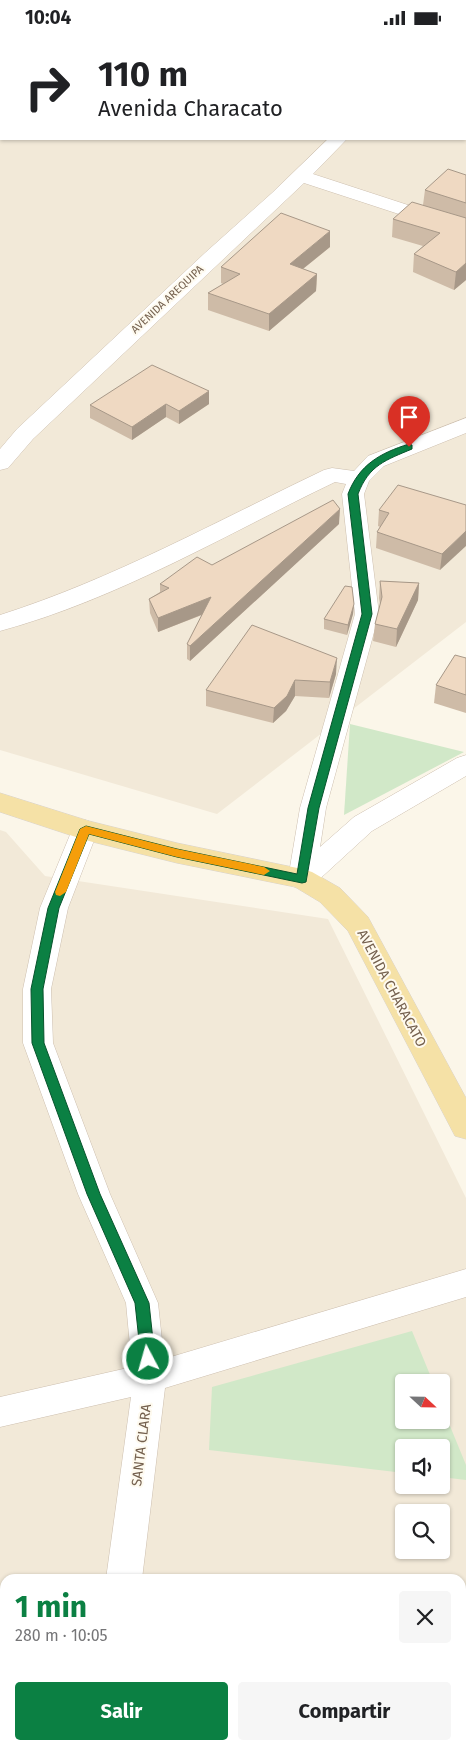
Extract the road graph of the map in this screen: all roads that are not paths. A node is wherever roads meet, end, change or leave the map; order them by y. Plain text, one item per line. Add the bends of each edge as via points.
1 (337, 140) edge
2 (300, 176) junction
3 (466, 230) edge
4 (466, 425) edge
5 (0, 463) edge
6 (359, 479) junction
7 (0, 623) edge
8 (466, 764) edge
9 (0, 802) edge
10 (86, 829) junction
11 (302, 879) junction
12 (466, 1127) edge
13 (466, 1283) edge
14 (150, 1378) junction
15 (0, 1412) edge
16 (125, 1574) edge

1 - 2 street, AVENIDA AREQUIPA
2 - 3 street
2 - 5 street, AVENIDA AREQUIPA via 25,434
4 - 6 street via 376,461
6 - 7 street via 332,475 118,581
6 - 11 street via 353,494 367,614 313,808
8 - 11 street via 363,825
9 - 10 main road, AVENIDA CHARACATO
10 - 11 main road, AVENIDA CHARACATO via 177,853
10 - 14 street, SANTA CLARA via 54,908 37,989 38,1043 94,1194 142,1303
11 - 12 main road, AVENIDA CHARACATO via 330,895 358,924
13 - 14 street
14 - 15 street
14 - 16 street, SANTA CLARA

